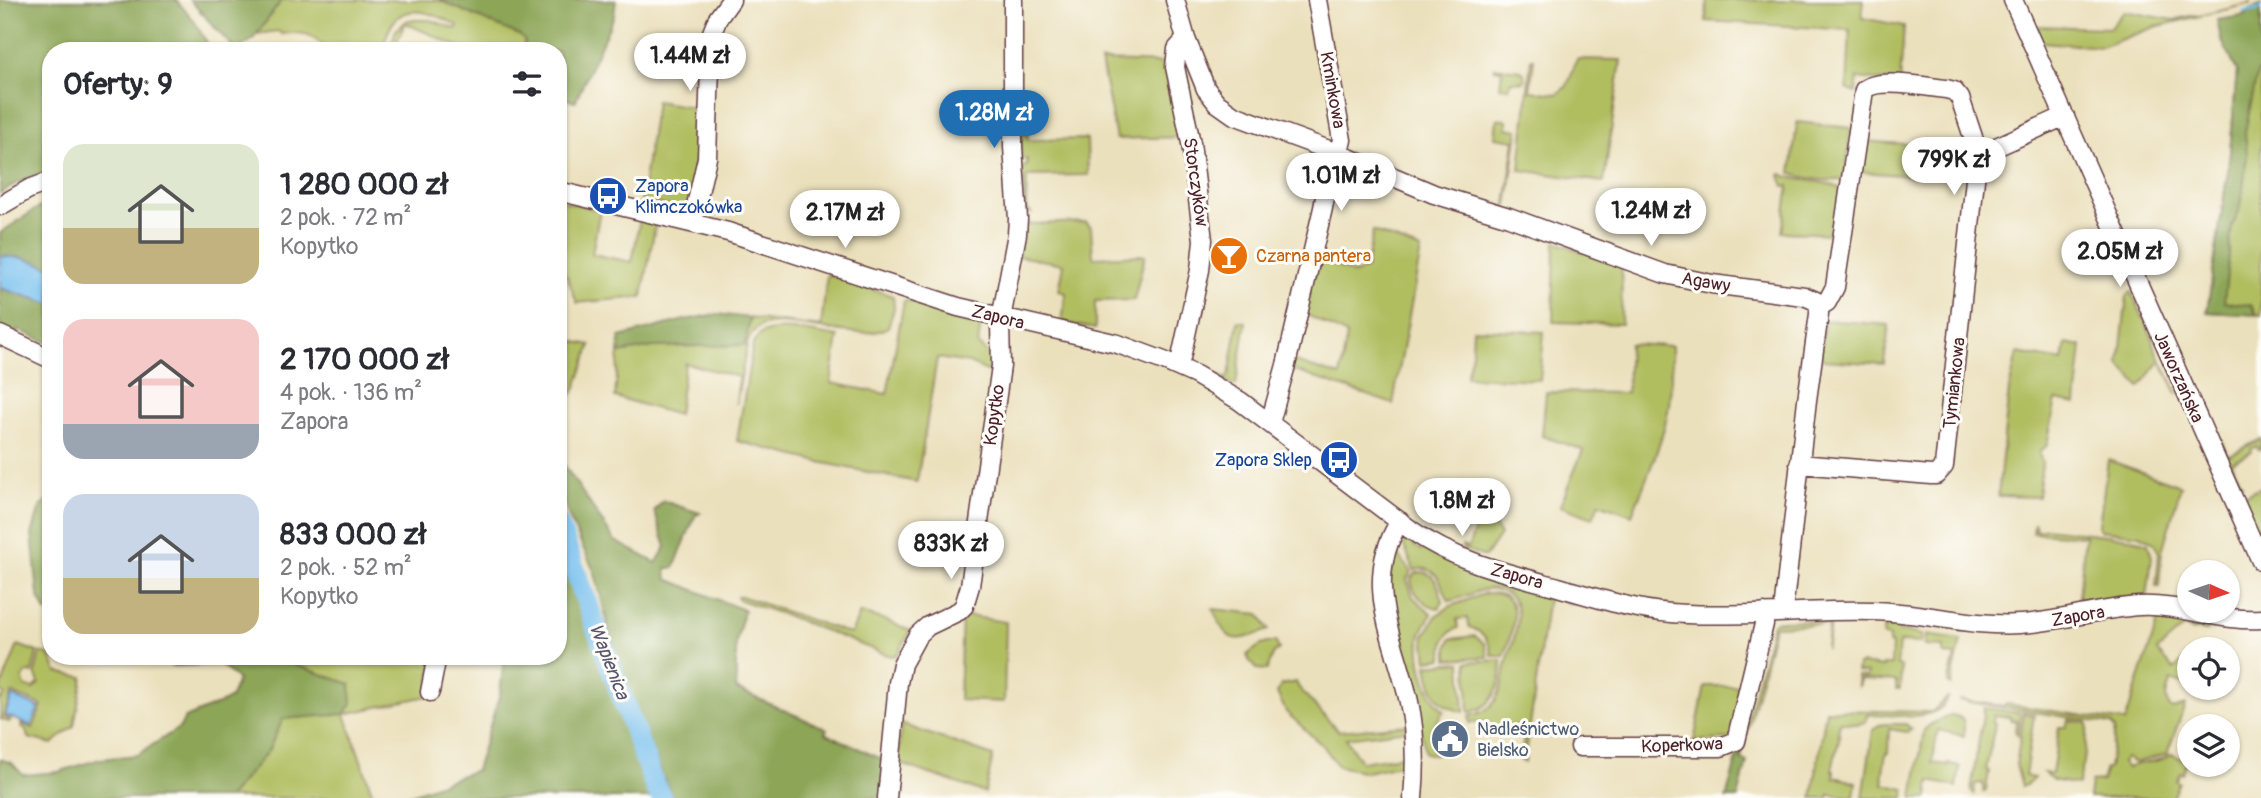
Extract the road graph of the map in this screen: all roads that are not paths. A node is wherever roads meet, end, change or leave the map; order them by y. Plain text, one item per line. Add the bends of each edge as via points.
1 (731, 0) edge
2 (1013, 0) edge
3 (1175, 0) edge
4 (1317, 0) edge
5 (2013, 0) edge
6 (1186, 39) junction
7 (2064, 117) junction
8 (1978, 152) junction
9 (1337, 153) junction
10 (42, 184) edge
11 (567, 193) edge
12 (0, 206) edge
13 (692, 223) junction
14 (1819, 307) junction
15 (1001, 319) junction
16 (0, 335) edge
17 (42, 355) edge
18 (1179, 367) junction
19 (1270, 423) junction
20 (1799, 464) junction
21 (1400, 521) junction
22 (2261, 561) edge
23 (1783, 612) junction
24 (1764, 613) junction
25 (2261, 620) edge
26 (435, 665) edge
27 (430, 692) dead end
28 (1580, 747) dead end
29 (887, 798) edge
30 (1413, 798) edge

1 - 13 street via 711,35 707,158
2 - 15 street, Kopytko via 1018,219
3 - 6 street
4 - 9 street, Kminkowa via 1341,132
5 - 7 street, Jaworzańska
6 - 9 street, Agawy via 1201,81 1225,111
6 - 18 street, Storczyków via 1177,50 1175,67 1191,143 1203,240
7 - 8 street
7 - 22 street, Jaworzańska
8 - 14 street, Tymiankowa via 1954,91 1867,86 1835,287
8 - 20 street, Tymiankowa via 1944,466 1931,475
9 - 14 street, Agawy via 1434,194 1665,274 1804,296
9 - 19 street, Kminkowa
10 - 12 street
11 - 13 street, Zapora
13 - 15 street, Zapora
14 - 20 street
15 - 18 street, Zapora via 1118,344
15 - 29 street, Kopytko via 998,393 968,597 959,611 918,635 902,664
16 - 17 street
18 - 19 street, Zapora via 1220,388
19 - 21 street, Zapora
20 - 23 street
21 - 24 street, Zapora via 1472,562 1609,602 1687,614
21 - 30 street via 1386,549 1381,594 1413,725
23 - 24 street, Zapora
23 - 25 street, Zapora via 1881,611 2015,624 2151,606
24 - 28 street, Koperkowa via 1736,741 1721,747
26 - 27 street

